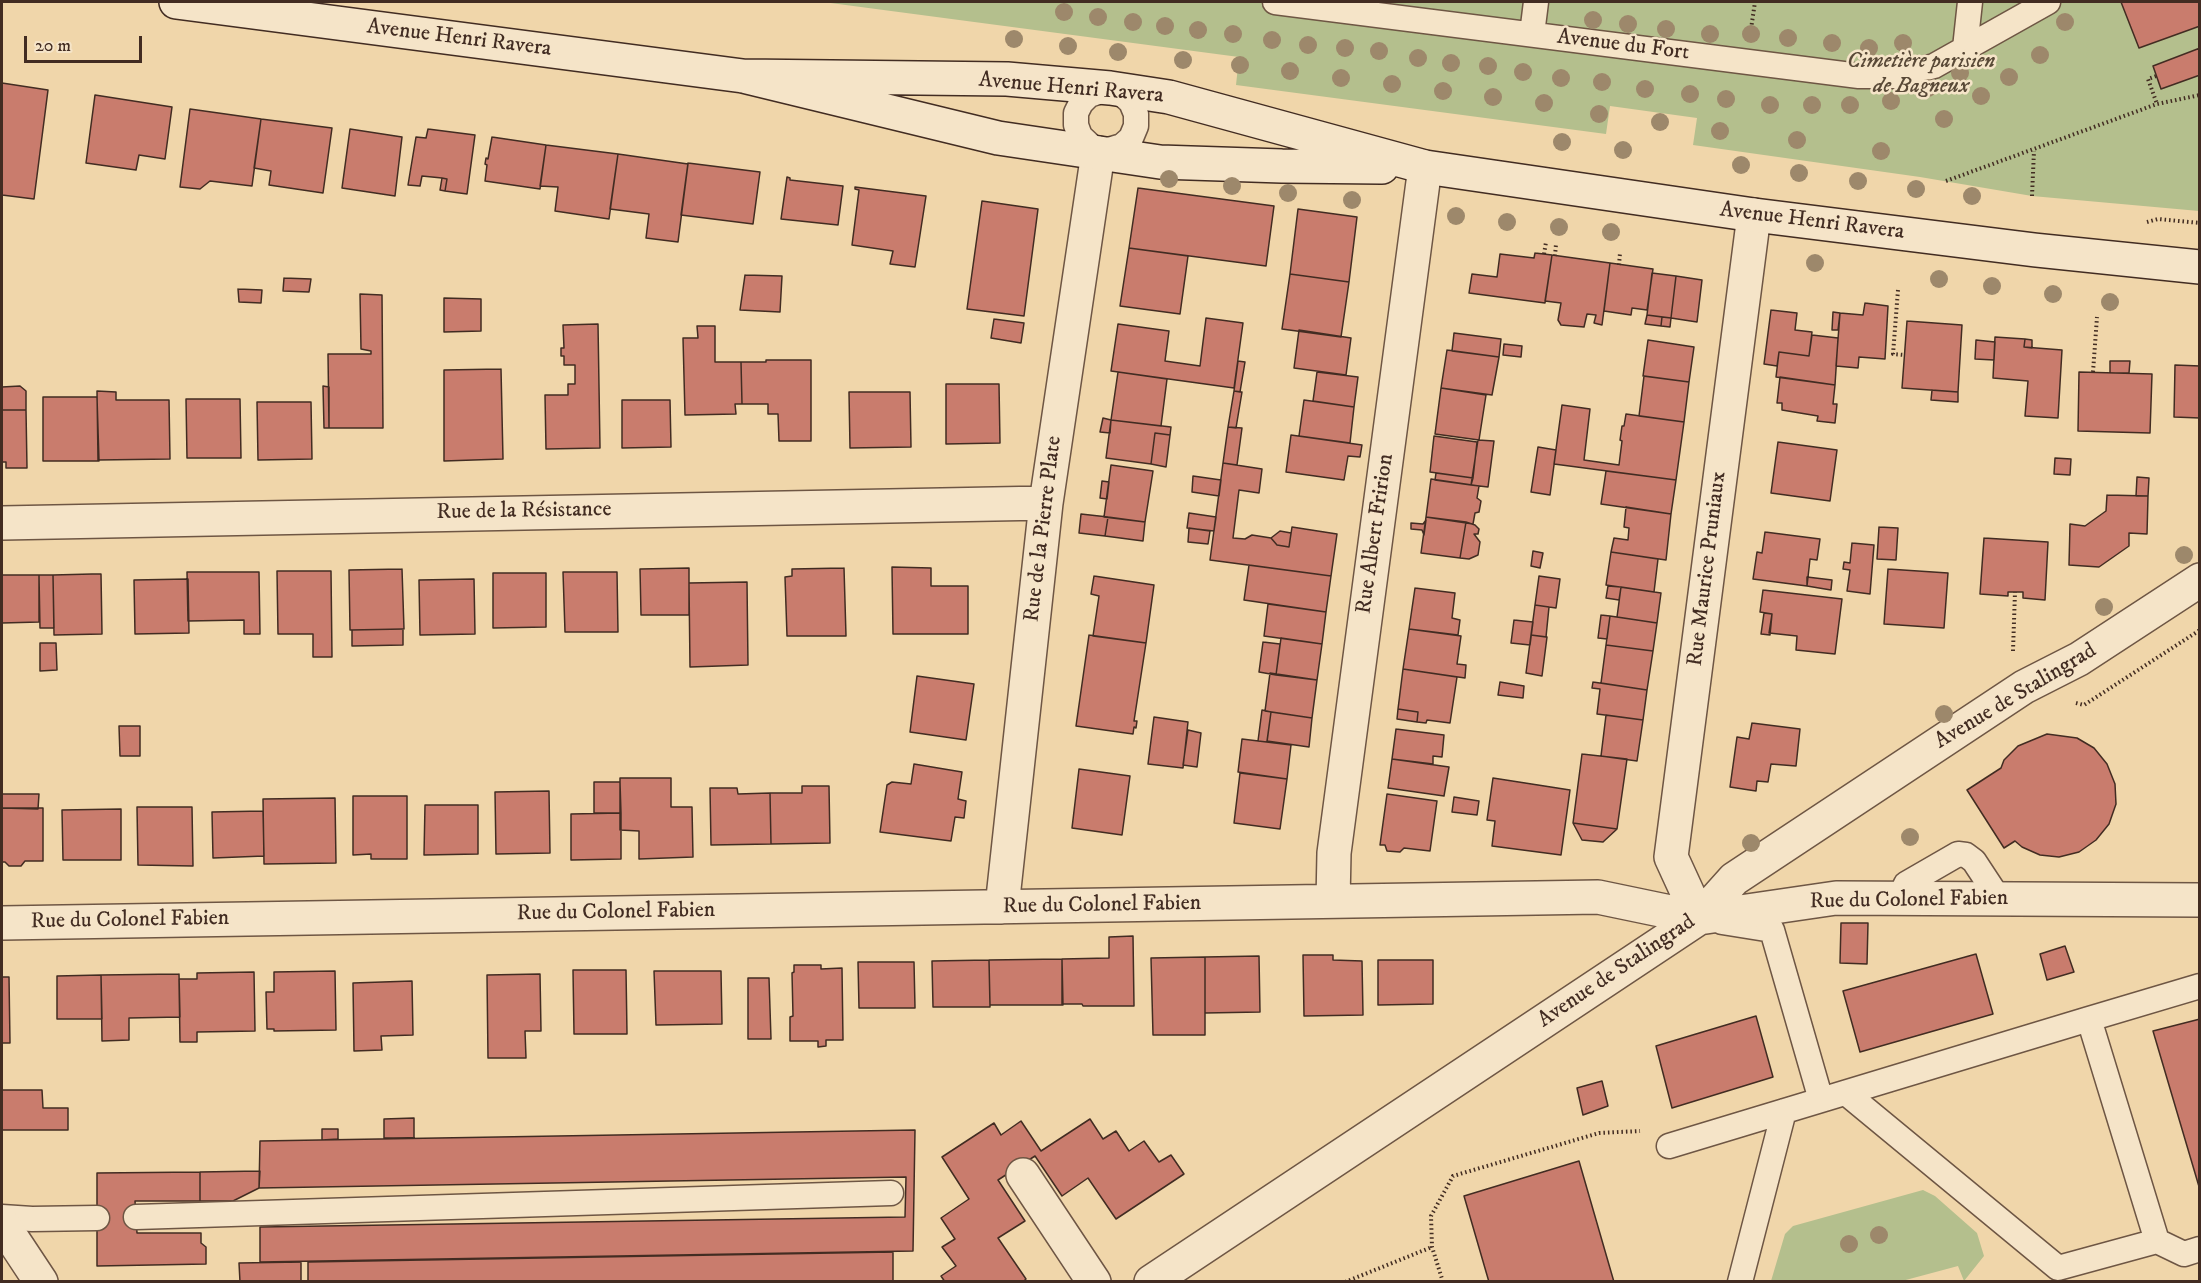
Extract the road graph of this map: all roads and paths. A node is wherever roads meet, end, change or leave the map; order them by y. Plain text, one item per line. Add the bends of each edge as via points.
1 (176, 2) edge
2 (1275, 2) edge
3 (1536, 2) edge
4 (1970, 2) edge
5 (2048, 2) edge
6 (1532, 34) junction
7 (1965, 48) junction
8 (743, 76) junction
9 (2156, 76) dead end
10 (1110, 88) junction
11 (2199, 95) edge
12 (2157, 104) junction
13 (2034, 150) junction
14 (1098, 153) junction
15 (1425, 167) junction
16 (1946, 182) dead end
17 (2031, 196) dead end
18 (1754, 215) junction
19 (1546, 242) dead end
20 (1556, 244) dead end
21 (1620, 253) dead end
22 (1544, 254) dead end
23 (1555, 256) dead end
24 (1619, 265) dead end
25 (2199, 267) edge
26 (1898, 290) dead end
27 (2097, 317) dead end
28 (1905, 355) dead end
29 (2093, 372) dead end
30 (1046, 503) junction
31 (2, 523) edge
32 (2199, 580) edge
33 (2015, 592) dead end
34 (2013, 652) dead end
35 (1899, 899) junction
36 (1999, 899) junction
37 (2199, 900) edge
38 (1333, 901) junction
39 (1002, 907) junction
40 (1699, 918) junction
41 (2, 923) edge
42 (2199, 986) edge
43 (2089, 1019) junction
44 (1846, 1093) junction
45 (1821, 1100) junction
46 (1784, 1111) junction
47 (1669, 1146) joint
48 (1023, 1175) dead end
49 (891, 1192) dead end
50 (2, 1217) edge
51 (136, 1217) dead end
52 (97, 1218) dead end
53 (2, 1223) edge
54 (2157, 1241) junction
55 (1432, 1247) junction
56 (2199, 1249) edge
57 (41, 1281) edge
58 (1094, 1281) edge
59 (1151, 1281) edge
60 (1345, 1281) edge
61 (1443, 1281) edge
62 (1740, 1281) edge

1 - 8 street, Avenue Henri Ravera
2 - 6 lane, Avenue du Fort
3 - 6 lane
4 - 7 lane
5 - 7 lane, Avenue du Fort
6 - 7 lane, Avenue du Fort via 1859,76 1916,72
8 - 10 street, Avenue Henri Ravera via 1007,79
8 - 14 street, Avenue Henri Ravera via 998,138
9 - 12 path via 2148,79
10 - 14 lane via 1089,95 1076,113 1080,136
10 - 14 lane via 1131,102 1136,126 1122,146
10 - 15 street, Avenue Henri Ravera via 1169,97
11 - 12 path
12 - 13 path
13 - 16 path
13 - 17 path
14 - 15 street, Avenue Henri Ravera via 1160,162
14 - 30 street, Rue de la Pierre Plate
15 - 18 street, Avenue Henri Ravera
15 - 38 street, Rue Albert Fririon via 1334,853
18 - 25 street, Avenue Henri Ravera
18 - 40 street, Rue Maurice Pruniaux via 1671,856
19 - 22 path
20 - 23 path
21 - 24 path
26 - 28 path via 1893,354
27 - 29 path
30 - 31 street, Rue de la Résistance
30 - 39 street, Rue de la Pierre Plate
32 - 40 street, Avenue de Stalingrad via 2079,659 2024,687 1734,879
33 - 34 path
35 - 36 street, Rue du Colonel Fabien
35 - 36 lane via 1906,884 1959,854 1974,861
35 - 40 street, Rue du Colonel Fabien via 1836,898
36 - 37 street, Rue du Colonel Fabien
38 - 39 street, Rue du Colonel Fabien
38 - 40 street, Rue du Colonel Fabien via 1598,897
39 - 41 street, Rue du Colonel Fabien
40 - 45 lane via 1772,930
40 - 59 street, Avenue de Stalingrad
42 - 43 lane
43 - 44 lane
43 - 54 lane
44 - 45 lane
44 - 54 lane via 2058,1268
45 - 46 lane
46 - 47 lane
46 - 62 lane
47 - 55 path via 1641,1131 1599,1133 1453,1176 1431,1216
48 - 58 street
49 - 51 lane
50 - 52 lane
53 - 57 street
54 - 56 lane via 2184,1254
55 - 60 path
55 - 61 path

